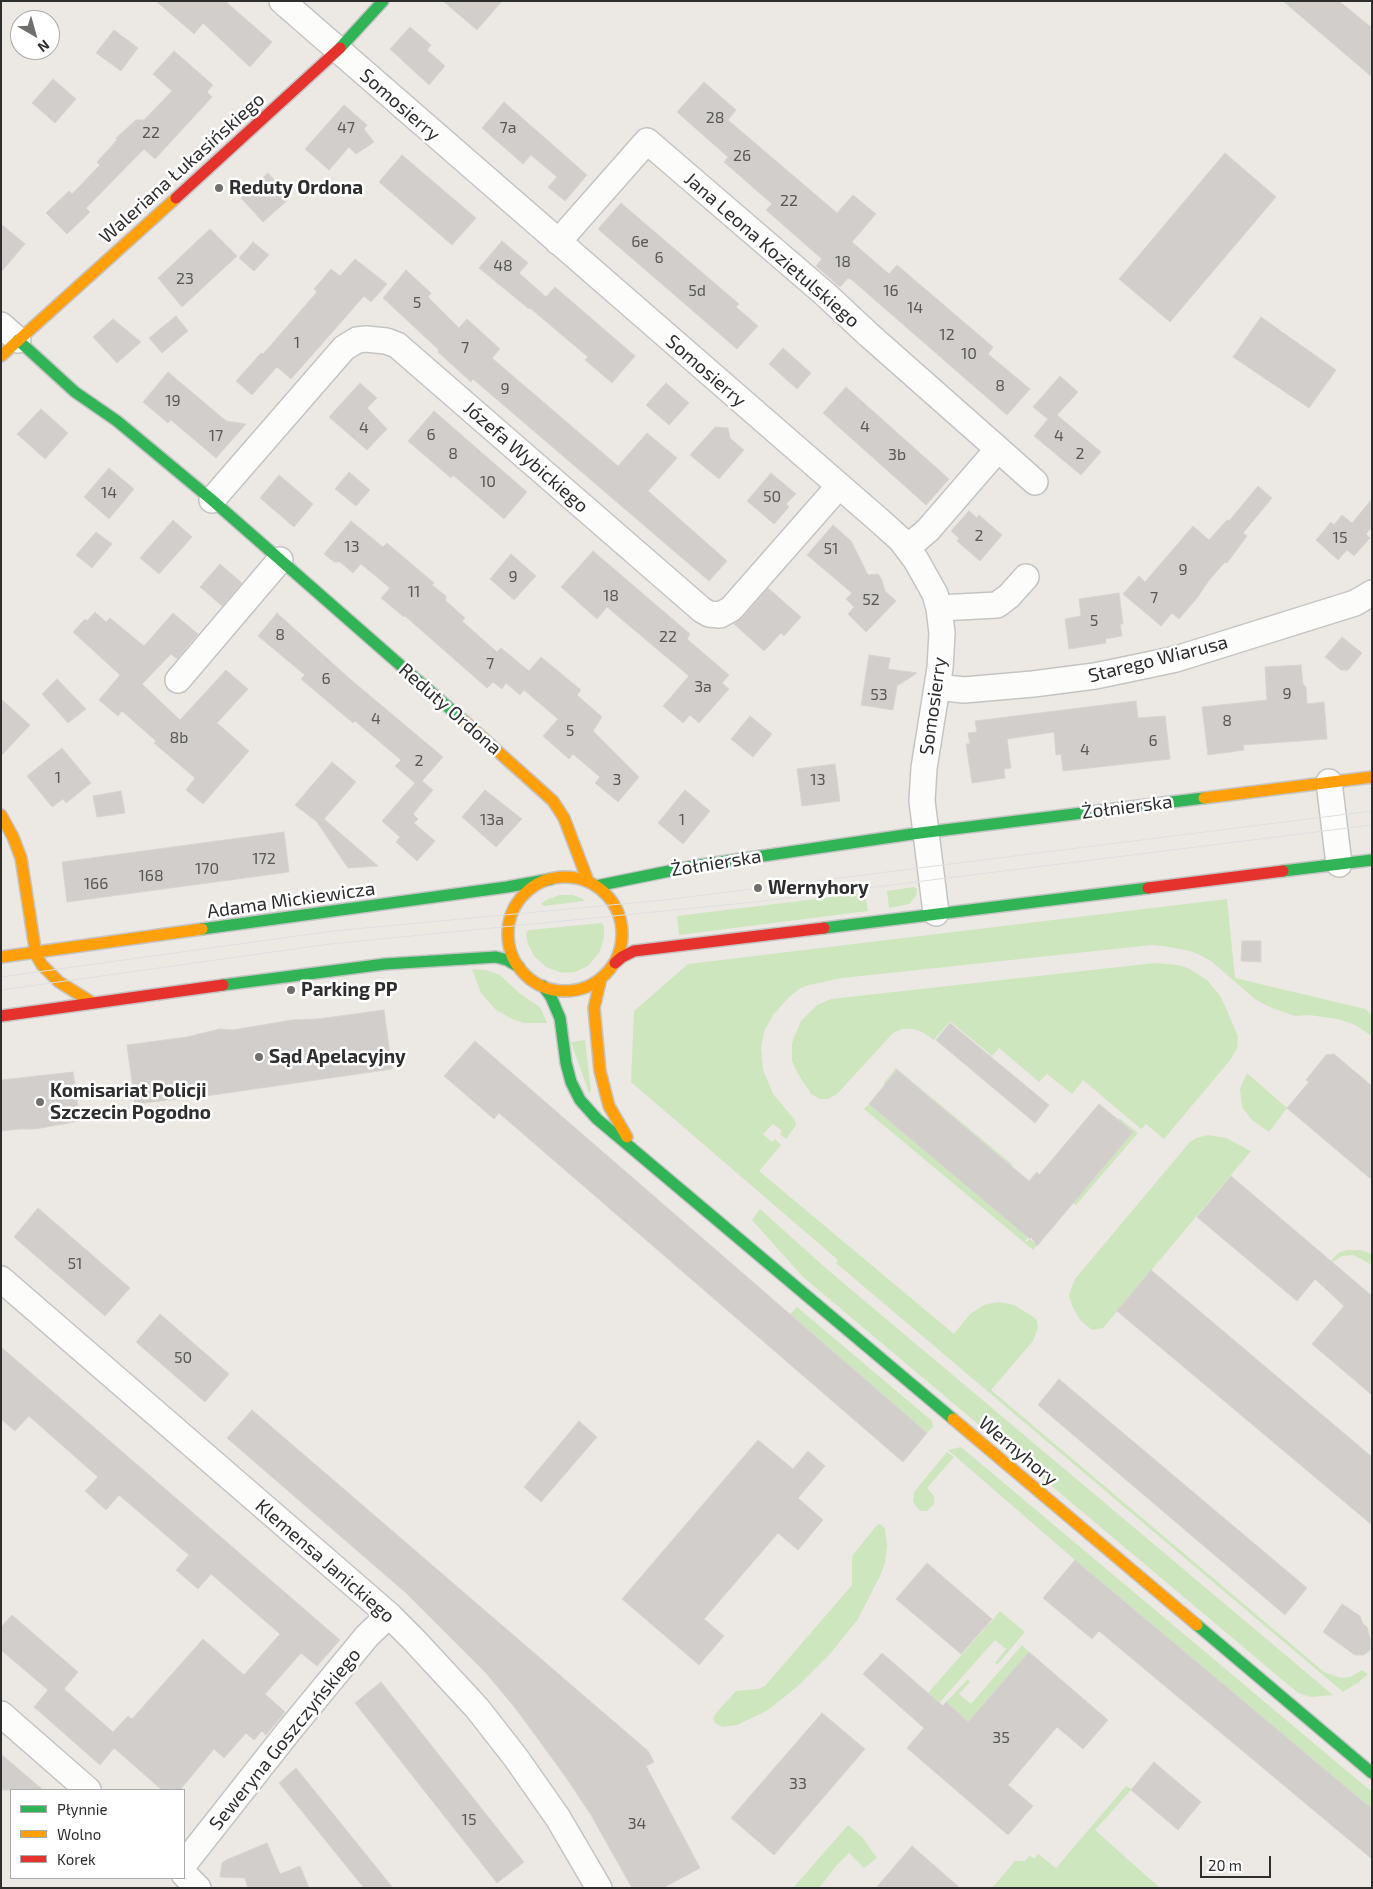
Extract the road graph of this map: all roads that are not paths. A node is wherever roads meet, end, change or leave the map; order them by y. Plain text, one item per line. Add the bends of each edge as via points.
1 (282, 1) edge
2 (383, 1) edge
3 (338, 50) junction
4 (558, 242) junction
5 (7, 340) edge
6 (998, 448) junction
7 (1036, 482) dead end
8 (839, 486) junction
9 (212, 500) junction
10 (907, 548) junction
11 (280, 560) junction
12 (1026, 577) dead end
13 (1372, 593) edge
14 (939, 608) junction
15 (178, 680) dead end
16 (937, 687) junction
17 (1372, 776) edge
18 (1329, 782) junction
19 (1, 815) edge
20 (926, 832) junction
21 (1372, 860) edge
22 (1339, 864) junction
23 (551, 879) junction
24 (592, 884) junction
25 (936, 914) junction
26 (35, 952) junction
27 (1, 957) edge
28 (614, 963) junction
29 (519, 967) junction
30 (601, 978) junction
31 (542, 986) junction
32 (93, 1003) junction
33 (1, 1016) edge
34 (643, 1156) junction
35 (1, 1280) edge
36 (389, 1615) junction
37 (1, 1714) edge
38 (1372, 1773) edge
39 (87, 1789) edge
40 (190, 1880) edge
41 (599, 1888) edge

1 - 3 street, Somosierry
2 - 3 street, Waleriana Łukasińskiego
3 - 4 street, Somosierry
3 - 5 street, Waleriana Łukasińskiego
4 - 6 street, Jana Leona Kozietulskiego via 647,141
4 - 8 street, Somosierry
5 - 9 street, Reduty Ordona via 117,421
6 - 7 street, Jana Leona Kozietulskiego
6 - 10 street via 928,530
8 - 9 street, Józefa Wybickiego via 731,609 714,615 702,610 397,345 366,339 344,348
8 - 10 street, Somosierry
9 - 11 street, Reduty Ordona
10 - 14 street, Somosierry via 930,583
11 - 15 street
11 - 24 street, Reduty Ordona via 546,793 567,823
12 - 14 street via 997,605
13 - 16 street, Starego Wiarusa via 1334,610 1176,659 1126,670 1025,685 964,690
14 - 16 street, Somosierry via 942,649
16 - 20 street, Somosierry via 922,783
17 - 18 street, Żołnierska
18 - 20 street, Żołnierska
18 - 22 street
19 - 26 street via 21,858
20 - 24 street, Żołnierska
20 - 25 street
21 - 22 street
22 - 25 street
23 - 24 street via 571,877
23 - 26 street, Adama Mickiewicza via 507,888
23 - 29 street via 526,893 512,914 510,944
24 - 28 street via 611,899 621,922 622,943
25 - 28 street via 638,951
26 - 27 street, Adama Mickiewicza
26 - 32 street via 56,979
28 - 30 street
29 - 31 street
29 - 32 street via 496,957 385,964
30 - 31 street via 572,990
30 - 34 street, Wernyhory via 594,1016 601,1080 619,1125
31 - 34 street, Wernyhory via 558,1013 568,1072 578,1096 596,1119
32 - 33 street
34 - 38 street, Wernyhory
35 - 36 street, Klemensa Janickiego
36 - 40 street, Seweryna Goszczyńskiego via 288,1732
36 - 41 street, Klemensa Janickiego via 451,1678 516,1758 558,1818
37 - 39 street

